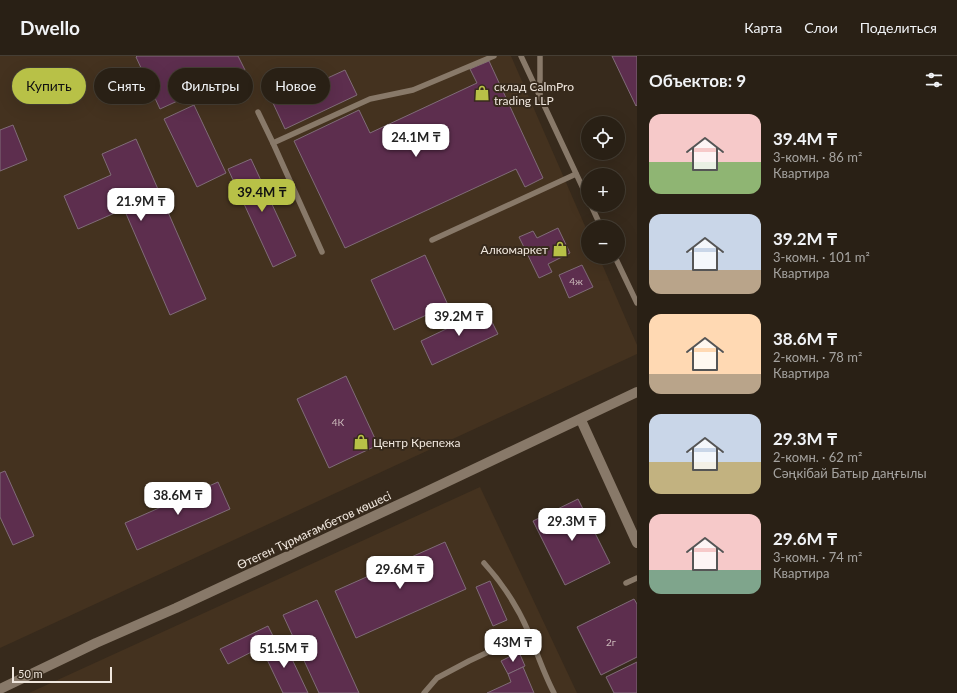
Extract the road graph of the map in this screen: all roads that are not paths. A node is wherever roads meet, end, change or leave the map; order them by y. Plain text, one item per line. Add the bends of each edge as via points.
1 (494, 56) edge
2 (521, 56) edge
3 (540, 56) edge
4 (540, 96) junction
5 (258, 112) dead end
6 (273, 144) junction
7 (576, 174) junction
8 (581, 184) edge
9 (432, 240) dead end
10 (322, 252) dead end
11 (618, 264) edge
12 (637, 303) edge
13 (637, 392) edge
14 (581, 420) junction
15 (637, 543) edge
16 (484, 563) dead end
17 (637, 578) edge
18 (626, 583) dead end
19 (528, 631) junction
20 (0, 689) edge
21 (424, 693) edge
22 (554, 693) edge

1 - 6 lane via 412,90 370,99
2 - 4 lane
3 - 4 lane
4 - 7 lane
5 - 6 lane
6 - 10 lane
7 - 8 lane
7 - 9 lane
11 - 12 lane
13 - 14 street, Өтеген Тұрмағамбетов көшесі
14 - 15 street
14 - 20 street, Өтеген Тұрмағамбетов көшесі
16 - 19 lane via 500,580
17 - 18 lane
19 - 21 lane via 437,678
19 - 22 lane

